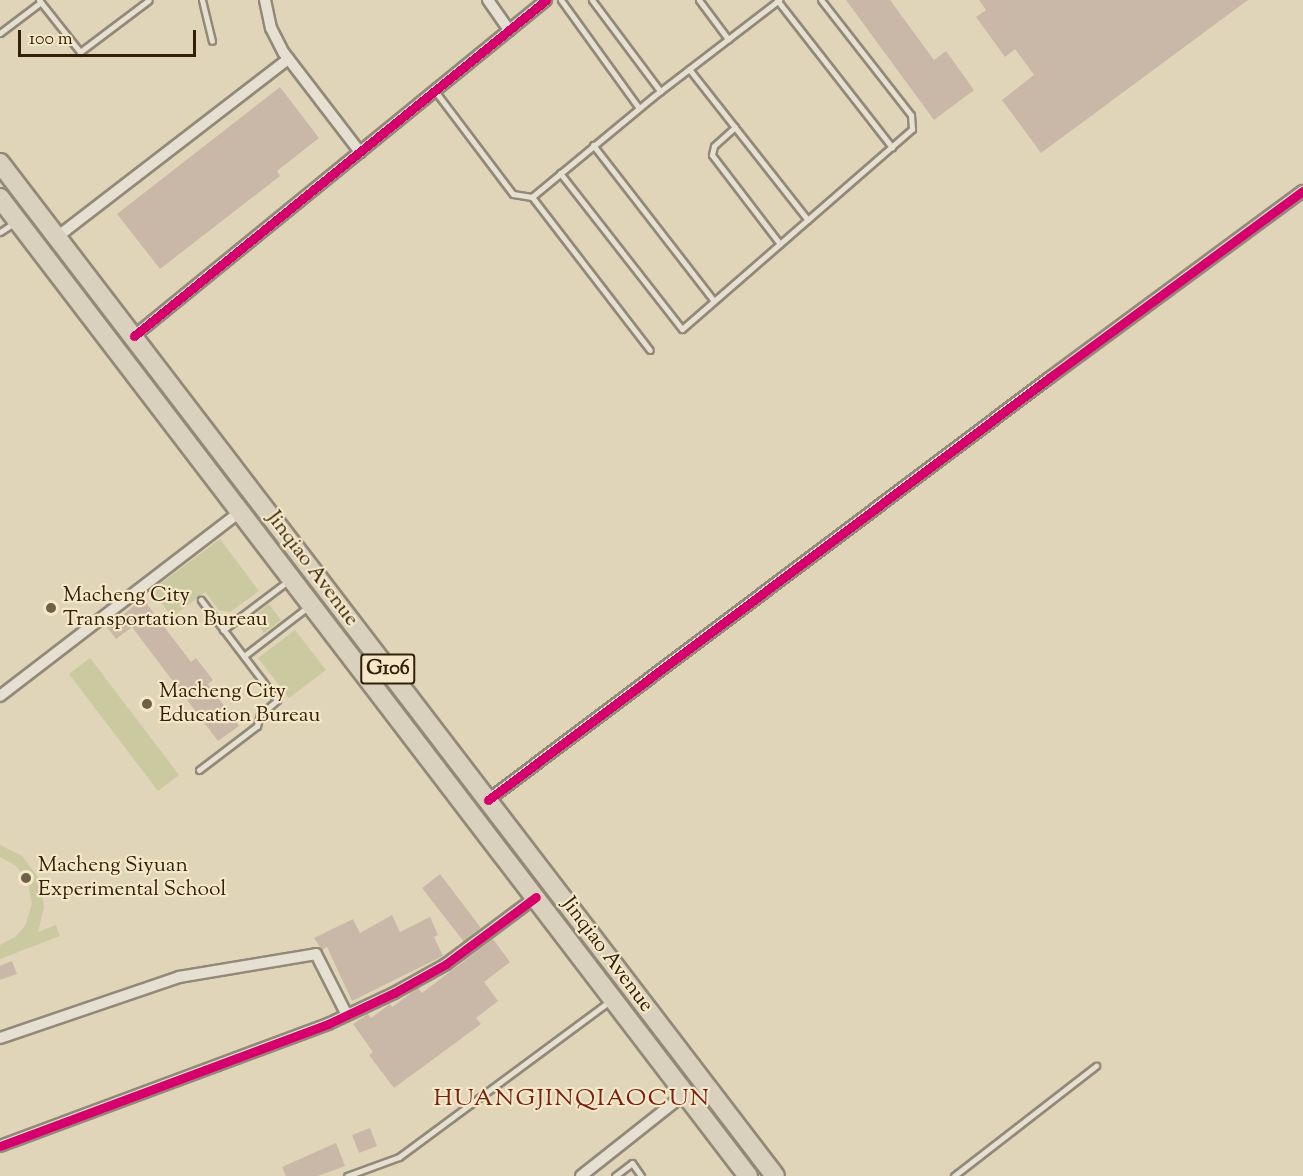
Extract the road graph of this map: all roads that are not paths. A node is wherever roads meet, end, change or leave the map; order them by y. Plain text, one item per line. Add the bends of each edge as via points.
1 (149, 0) edge
2 (202, 0) edge
3 (265, 0) edge
4 (488, 0) edge
5 (546, 0) edge
6 (561, 0) edge
7 (592, 0) edge
8 (699, 0) edge
9 (778, 0) edge
10 (821, 0) edge
11 (40, 1) edge
12 (509, 30) junction
13 (0, 33) edge
14 (728, 39) junction
15 (212, 41) dead end
16 (288, 59) junction
17 (689, 69) junction
18 (435, 91) junction
19 (660, 91) junction
20 (639, 108) junction
21 (735, 127) junction
22 (594, 145) junction
23 (892, 147) junction
24 (360, 152) junction
25 (0, 163) edge
26 (560, 173) junction
27 (1303, 191) edge
28 (532, 197) junction
29 (0, 198) edge
30 (17, 220) junction
31 (808, 220) junction
32 (0, 232) edge
33 (57, 237) junction
34 (780, 244) junction
35 (714, 301) junction
36 (134, 336) junction
37 (650, 350) dead end
38 (241, 511) junction
39 (292, 578) junction
40 (201, 600) dead end
41 (312, 604) junction
42 (223, 630) junction
43 (244, 656) junction
44 (0, 696) edge
45 (199, 770) dead end
46 (488, 800) junction
47 (536, 897) junction
48 (613, 999) junction
49 (347, 1015) junction
50 (0, 1038) edge
51 (1096, 1066) dead end
52 (686, 1094) junction
53 (0, 1146) edge
54 (359, 1174) edge
55 (742, 1174) edge
56 (347, 1176) edge
57 (581, 1176) edge
58 (615, 1176) edge
59 (641, 1176) edge
60 (775, 1176) edge
61 (954, 1176) edge

1 - 11 lane via 80,52
2 - 15 lane
3 - 16 street via 272,28
4 - 12 street
5 - 12 street
6 - 20 lane
7 - 19 lane
8 - 14 lane
9 - 14 lane
9 - 23 lane
10 - 23 lane via 911,115 912,129
11 - 13 lane
12 - 18 street
14 - 17 lane
16 - 24 street
16 - 33 street
17 - 19 lane
17 - 21 lane
18 - 24 street
18 - 28 lane via 513,194
19 - 20 lane
20 - 22 lane
21 - 31 lane
21 - 34 lane via 714,146 712,155
22 - 26 lane
22 - 35 lane
23 - 31 lane
24 - 36 street
25 - 33 highway, Jinqiao Avenue / G106
26 - 28 lane
26 - 35 lane via 682,328
27 - 46 street
28 - 37 lane
29 - 30 highway, Jinqiao Avenue / G106
30 - 32 lane
30 - 38 highway, Jinqiao Avenue / G106
31 - 34 lane
33 - 36 highway, Jinqiao Avenue / G106
34 - 35 lane
36 - 46 highway, Jinqiao Avenue / G106
38 - 39 highway, Jinqiao Avenue / G106
38 - 44 street
39 - 41 highway, Jinqiao Avenue / G106
39 - 42 lane
40 - 42 lane
41 - 43 lane
41 - 47 highway, Jinqiao Avenue / G106
42 - 43 lane
43 - 45 lane via 277,700 260,715 257,726
46 - 60 highway, Jinqiao Avenue / G106
47 - 48 highway, Jinqiao Avenue / G106
47 - 49 street via 446,964
48 - 52 highway, Jinqiao Avenue / G106
48 - 54 lane via 399,1157
49 - 50 street via 316,954 179,977
49 - 53 street
51 - 61 lane
52 - 55 highway, Jinqiao Avenue / G106
52 - 57 street
54 - 56 lane
58 - 59 lane via 632,1163

